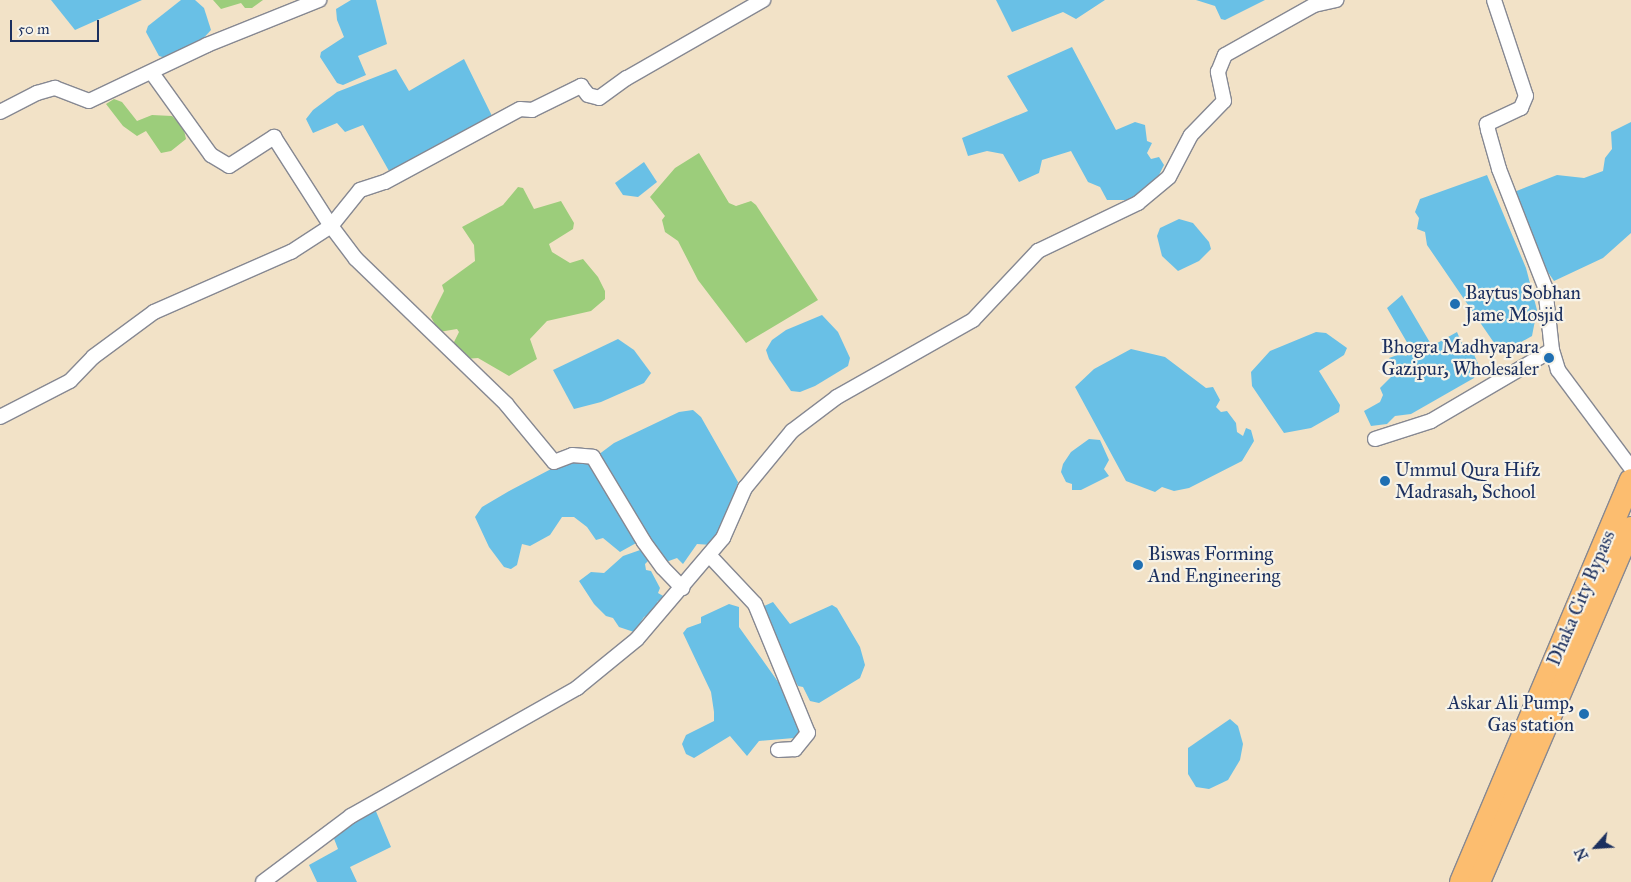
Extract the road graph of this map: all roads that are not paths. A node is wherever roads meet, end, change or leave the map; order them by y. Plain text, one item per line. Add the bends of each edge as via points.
1 (319, 0) edge
2 (763, 0) edge
3 (1336, 0) edge
4 (1494, 0) edge
5 (152, 73) junction
6 (0, 112) edge
7 (331, 226) junction
8 (1552, 350) junction
9 (0, 417) edge
10 (1375, 439) dead end
11 (1631, 468) edge
12 (1631, 480) edge
13 (1631, 528) edge
14 (709, 555) junction
15 (682, 588) junction
16 (778, 750) dead end
17 (263, 882) edge
18 (1461, 882) edge
19 (1479, 882) edge

1 - 5 street via 208,45
2 - 7 street via 598,98 588,95 581,86 532,110 520,109 385,182 360,190
3 - 14 street via 1314,5 1225,55 1218,72 1224,101 1191,135 1169,177 1138,203 1038,251 973,320 836,397 792,431 745,488 723,538
4 - 8 street via 1526,96 1521,108 1487,124 1499,170 1545,287
5 - 6 street via 89,101 55,88 37,93
5 - 7 street via 211,155 229,166 274,137
7 - 9 street via 291,252 154,312 93,357 70,381
7 - 15 street via 356,260 506,404 554,462 572,455 593,457 644,542
8 - 10 street via 1432,421
8 - 11 street via 1558,370
12 - 18 highway, Dhaka City Bypass
13 - 19 highway
14 - 15 street
14 - 16 street via 755,604 808,733 795,749
15 - 17 street via 637,639 577,688 352,816

